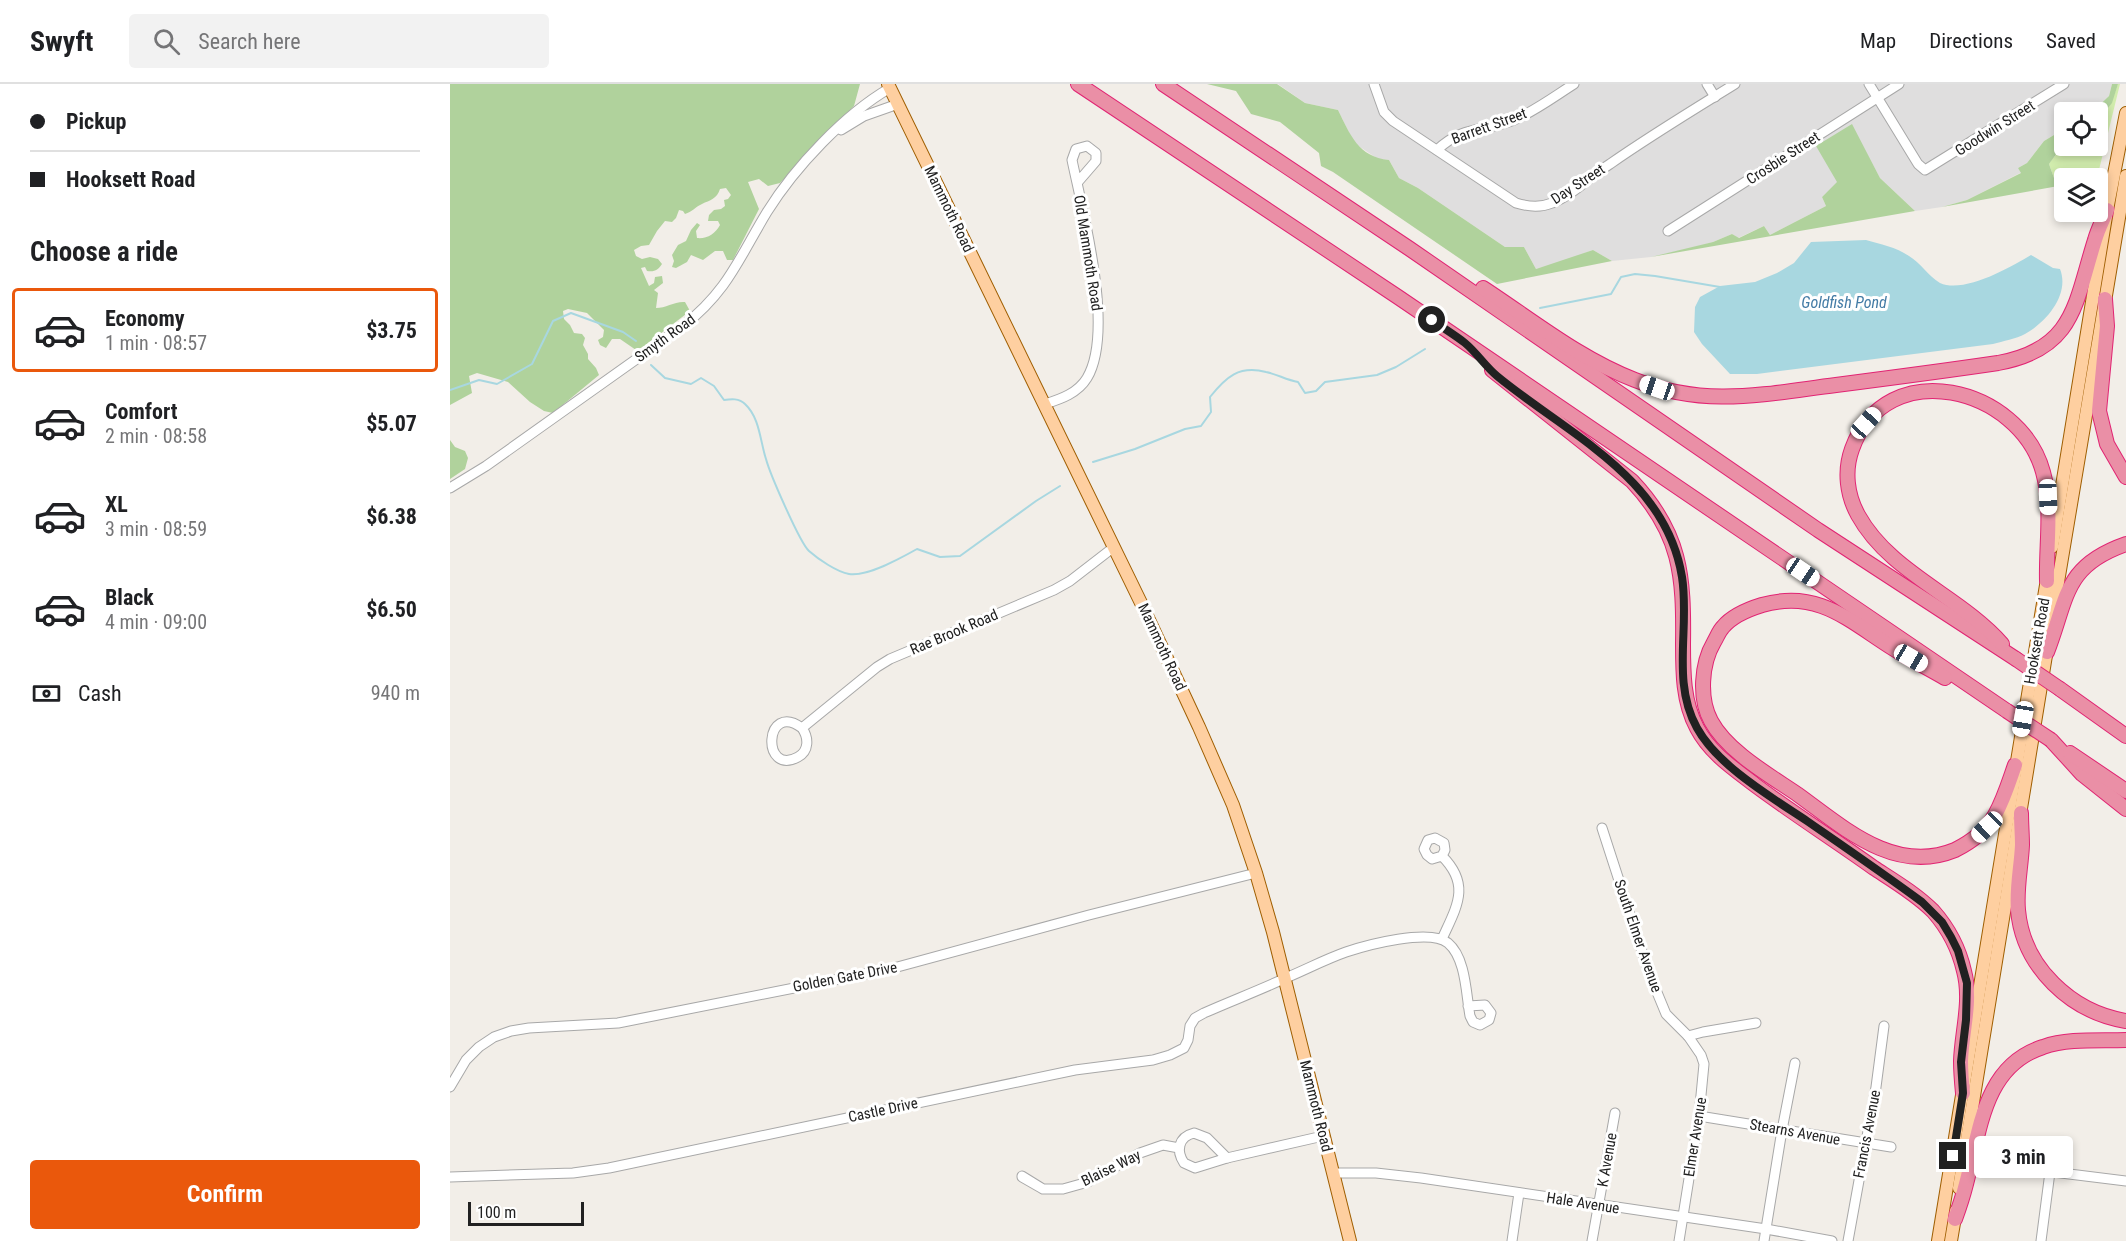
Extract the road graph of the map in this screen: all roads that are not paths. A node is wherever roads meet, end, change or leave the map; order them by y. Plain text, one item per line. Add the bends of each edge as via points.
1 (1078, 84) edge
2 (1163, 84) edge
3 (1374, 84) edge
4 (1574, 84) edge
5 (1707, 84) edge
6 (1735, 84) edge
7 (1869, 84) edge
8 (1899, 84) edge
9 (2064, 84) edge
10 (889, 86) edge
11 (1715, 97) junction
12 (1877, 98) junction
13 (898, 104) junction
14 (2126, 113) edge
15 (829, 138) junction
16 (1437, 150) junction
17 (2126, 176) edge
18 (1077, 183) dead end
19 (2108, 205) edge
20 (2102, 222) edge
21 (2105, 222) edge
22 (1668, 231) dead end
23 (1410, 249) junction
24 (2105, 299) junction
25 (1465, 343) junction
26 (1045, 404) junction
27 (2126, 477) edge
28 (450, 488) edge
29 (2126, 544) edge
30 (1114, 548) junction
31 (2047, 581) junction
32 (2047, 652) junction
33 (2016, 659) junction
34 (2060, 689) junction
35 (1982, 693) junction
36 (2126, 724) edge
37 (802, 728) junction
38 (2126, 736) edge
39 (2051, 740) junction
40 (2015, 765) junction
41 (2126, 791) edge
42 (2126, 809) edge
43 (2021, 813) junction
44 (1602, 828) dead end
45 (1442, 856) dead end
46 (1256, 873) junction
47 (1442, 939) junction
48 (1285, 979) junction
49 (1468, 1006) dead end
50 (2126, 1021) edge
51 (1756, 1023) dead end
52 (1884, 1026) dead end
53 (1688, 1036) junction
54 (2126, 1040) edge
55 (1795, 1063) dead end
56 (450, 1087) edge
57 (1963, 1093) junction
58 (1615, 1113) dead end
59 (1699, 1116) junction
60 (1782, 1130) junction
61 (1323, 1136) junction
62 (1864, 1144) junction
63 (1891, 1147) dead end
64 (1179, 1148) junction
65 (1227, 1158) junction
66 (2013, 1167) dead end
67 (2050, 1172) junction
68 (1333, 1173) junction
69 (450, 1177) edge
70 (2126, 1181) edge
71 (1043, 1189) dead end
72 (1519, 1193) junction
73 (1599, 1205) junction
74 (1683, 1217) junction
75 (1954, 1219) junction
76 (1766, 1229) junction
77 (1350, 1241) edge
78 (1512, 1241) edge
79 (1592, 1241) edge
80 (1679, 1241) edge
81 (1764, 1241) edge
82 (1832, 1241) edge
83 (1848, 1241) edge
84 (1938, 1241) edge
85 (1951, 1241) edge
86 (2041, 1241) edge

1 - 25 highway
2 - 23 highway
3 - 16 street, Day Street via 1384,112
4 - 16 street, Barrett Street via 1516,119 1462,132
5 - 11 street
6 - 11 street, Day Street
7 - 12 street
8 - 12 street, Crosbie Street
9 - 12 street, Goodwin Street via 1925,170
10 - 13 main road, Mammoth Road
10 - 15 street, Smyth Road via 847,118
11 - 16 street, Day Street via 1563,198 1539,207 1516,203
12 - 22 street, Crosbie Street
13 - 15 street, Smyth Road via 864,116
13 - 26 main road, Mammoth Road
14 - 19 main road, Hooksett Road
15 - 28 street, Smyth Road via 776,198 733,274 707,306
17 - 24 main road, Hooksett Road
18 - 26 street, Old Mammoth Road via 1092,260 1098,340 1093,366 1081,386
20 - 23 highway via 2072,315 2062,330 2032,353 1998,363 1741,397 1676,392 1617,372 1474,282
21 - 31 main road, Hooksett Road
23 - 33 highway via 1808,523
24 - 27 highway via 2107,326 2099,411 2107,444
24 - 32 main road, Hooksett Road
25 - 35 highway
25 - 57 highway via 1496,375 1625,475 1657,512 1673,544 1682,578 1686,700 1697,728 1719,757 1899,885 1942,922 1958,951 1967,983 1961,1062
26 - 30 main road, Mammoth Road
29 - 32 highway via 2098,556 2076,576 2063,600
30 - 37 street, Rae Brook Road via 1054,590 890,659
30 - 46 main road, Mammoth Road via 1200,727
31 - 33 highway via 2048,497 2037,455 2020,430 1984,403 1943,391 1911,393 1876,412 1858,435 1849,457 1849,492 1857,515 1885,549 1983,624
31 - 40 main road, Hooksett Road
32 - 43 main road, Hooksett Road
33 - 34 highway, bridge
34 - 36 highway
34 - 38 highway
35 - 39 highway, bridge
35 - 40 highway via 1960,687 1839,612 1806,601 1780,600 1749,609 1723,626 1710,649 1704,676 1704,699 1711,721 1724,739 1866,842 1894,854 1936,856 1976,838 1995,816
37 - 37 street via 807,745 801,755 791,760 775,753 770,742 774,730 791,723
39 - 41 highway
39 - 42 highway via 2082,774
40 - 57 main road, Hooksett Road
43 - 50 highway via 2018,913 2032,956 2049,979 2072,999
43 - 75 main road, Hooksett Road
44 - 53 street, South Elmer Avenue via 1666,1014
45 - 47 street via 1456,872 1460,891
46 - 48 main road, Mammoth Road
46 - 56 street, Golden Gate Drive via 890,969 618,1023 511,1031 479,1047
47 - 48 street via 1420,937 1368,945
47 - 49 street via 1457,954
48 - 61 main road, Mammoth Road
48 - 69 street, Castle Drive via 1203,1013 1190,1026 1184,1048 1153,1060 1075,1070 573,1173
51 - 53 street
52 - 62 street, Francis Avenue
53 - 59 street, Elmer Avenue via 1704,1064
54 - 75 highway via 2056,1043 2012,1064 1984,1108
55 - 60 street
57 - 84 main road, Hooksett Road
58 - 73 street, K Avenue
59 - 60 street, Stearns Avenue
59 - 74 street, Elmer Avenue
60 - 62 street, Stearns Avenue
60 - 76 street
61 - 65 street
61 - 68 main road, Mammoth Road
62 - 63 street, Stearns Avenue
62 - 83 street, Francis Avenue
64 - 65 street via 1188,1167
64 - 65 street via 1185,1137 1199,1134
64 - 71 street, Blaise Way via 1163,1145 1140,1153 1088,1182 1063,1189
66 - 67 street
67 - 70 street
67 - 86 street
68 - 72 street, Hale Avenue via 1376,1173
68 - 77 main road, Mammoth Road
72 - 73 street, Hale Avenue
72 - 78 street
73 - 74 street, Hale Avenue
73 - 79 street, K Avenue
74 - 76 street, Hale Avenue
74 - 80 street, Elmer Avenue
75 - 85 main road, Hooksett Road
76 - 81 street
76 - 82 street, Hale Avenue

